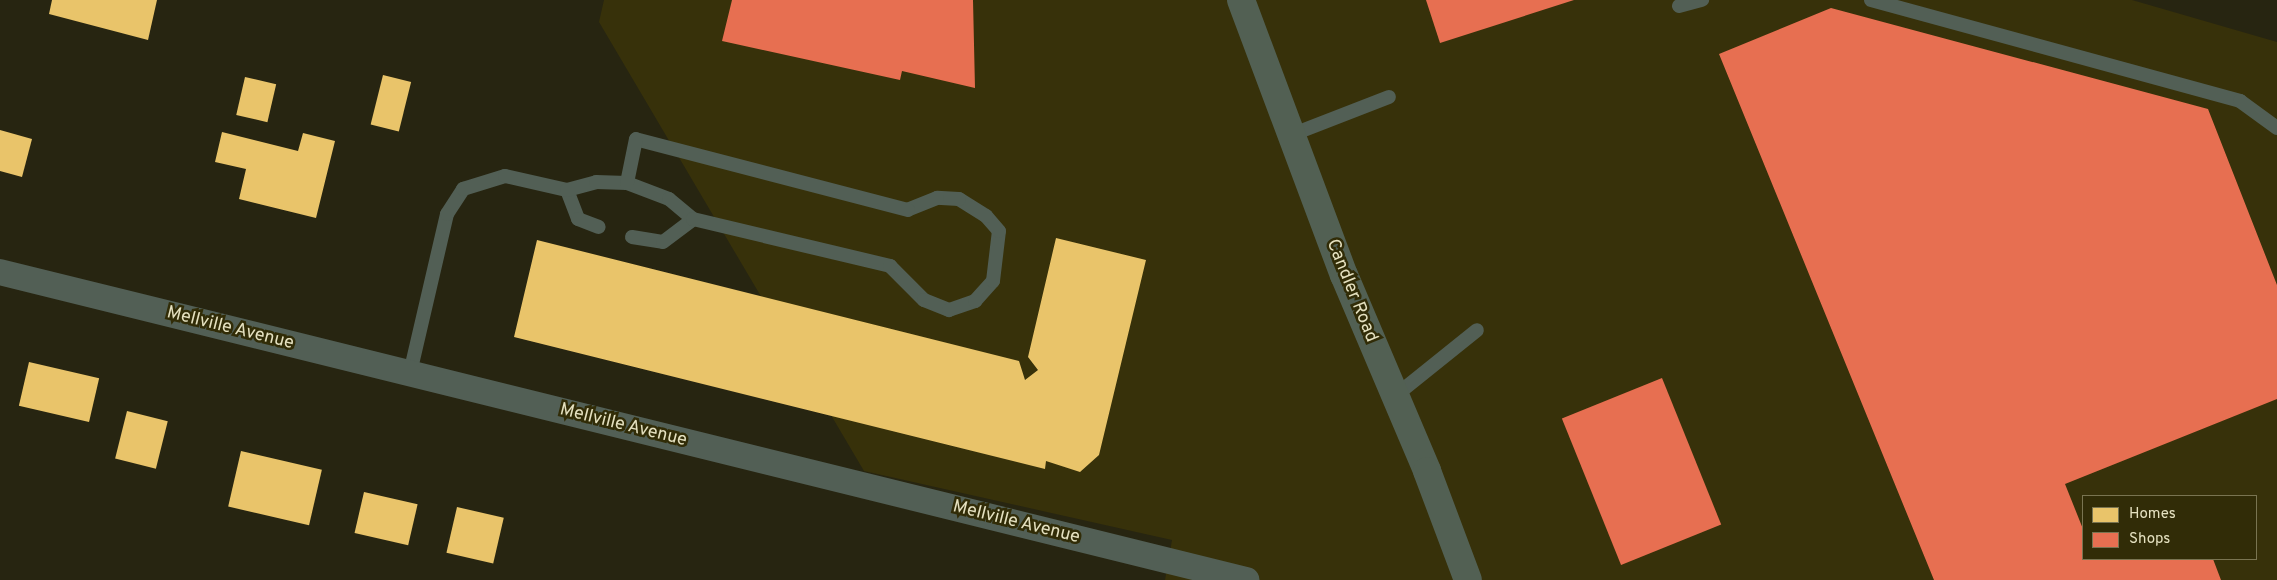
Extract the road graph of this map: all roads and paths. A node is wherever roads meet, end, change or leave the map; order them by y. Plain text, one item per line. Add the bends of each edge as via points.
1 (1241, 0) edge
2 (1702, 0) edge
3 (1871, 0) edge
4 (1679, 6) dead end
5 (1389, 97) dead end
6 (2277, 128) edge
7 (1291, 136) junction
8 (627, 182) junction
9 (566, 190) junction
10 (692, 220) junction
11 (599, 227) dead end
12 (632, 237) dead end
13 (0, 272) edge
14 (1477, 330) dead end
15 (410, 373) junction
16 (1395, 396) junction
17 (1237, 579) edge
18 (1468, 580) edge

1 - 7 main road, Candler Road
2 - 4 lane
3 - 6 lane via 2240,101
5 - 7 lane
7 - 16 main road, Candler Road
8 - 9 lane via 596,182
8 - 10 lane via 669,199
8 - 10 lane via 636,139 908,210 937,198 960,199 986,216 999,231 993,281 975,301 948,310 924,300 890,266
9 - 11 lane via 578,219
9 - 15 lane via 506,176 463,189 448,214
10 - 12 lane via 663,242
13 - 15 street, Mellville Avenue
14 - 16 lane
15 - 17 street, Mellville Avenue
16 - 18 main road, Candler Road

